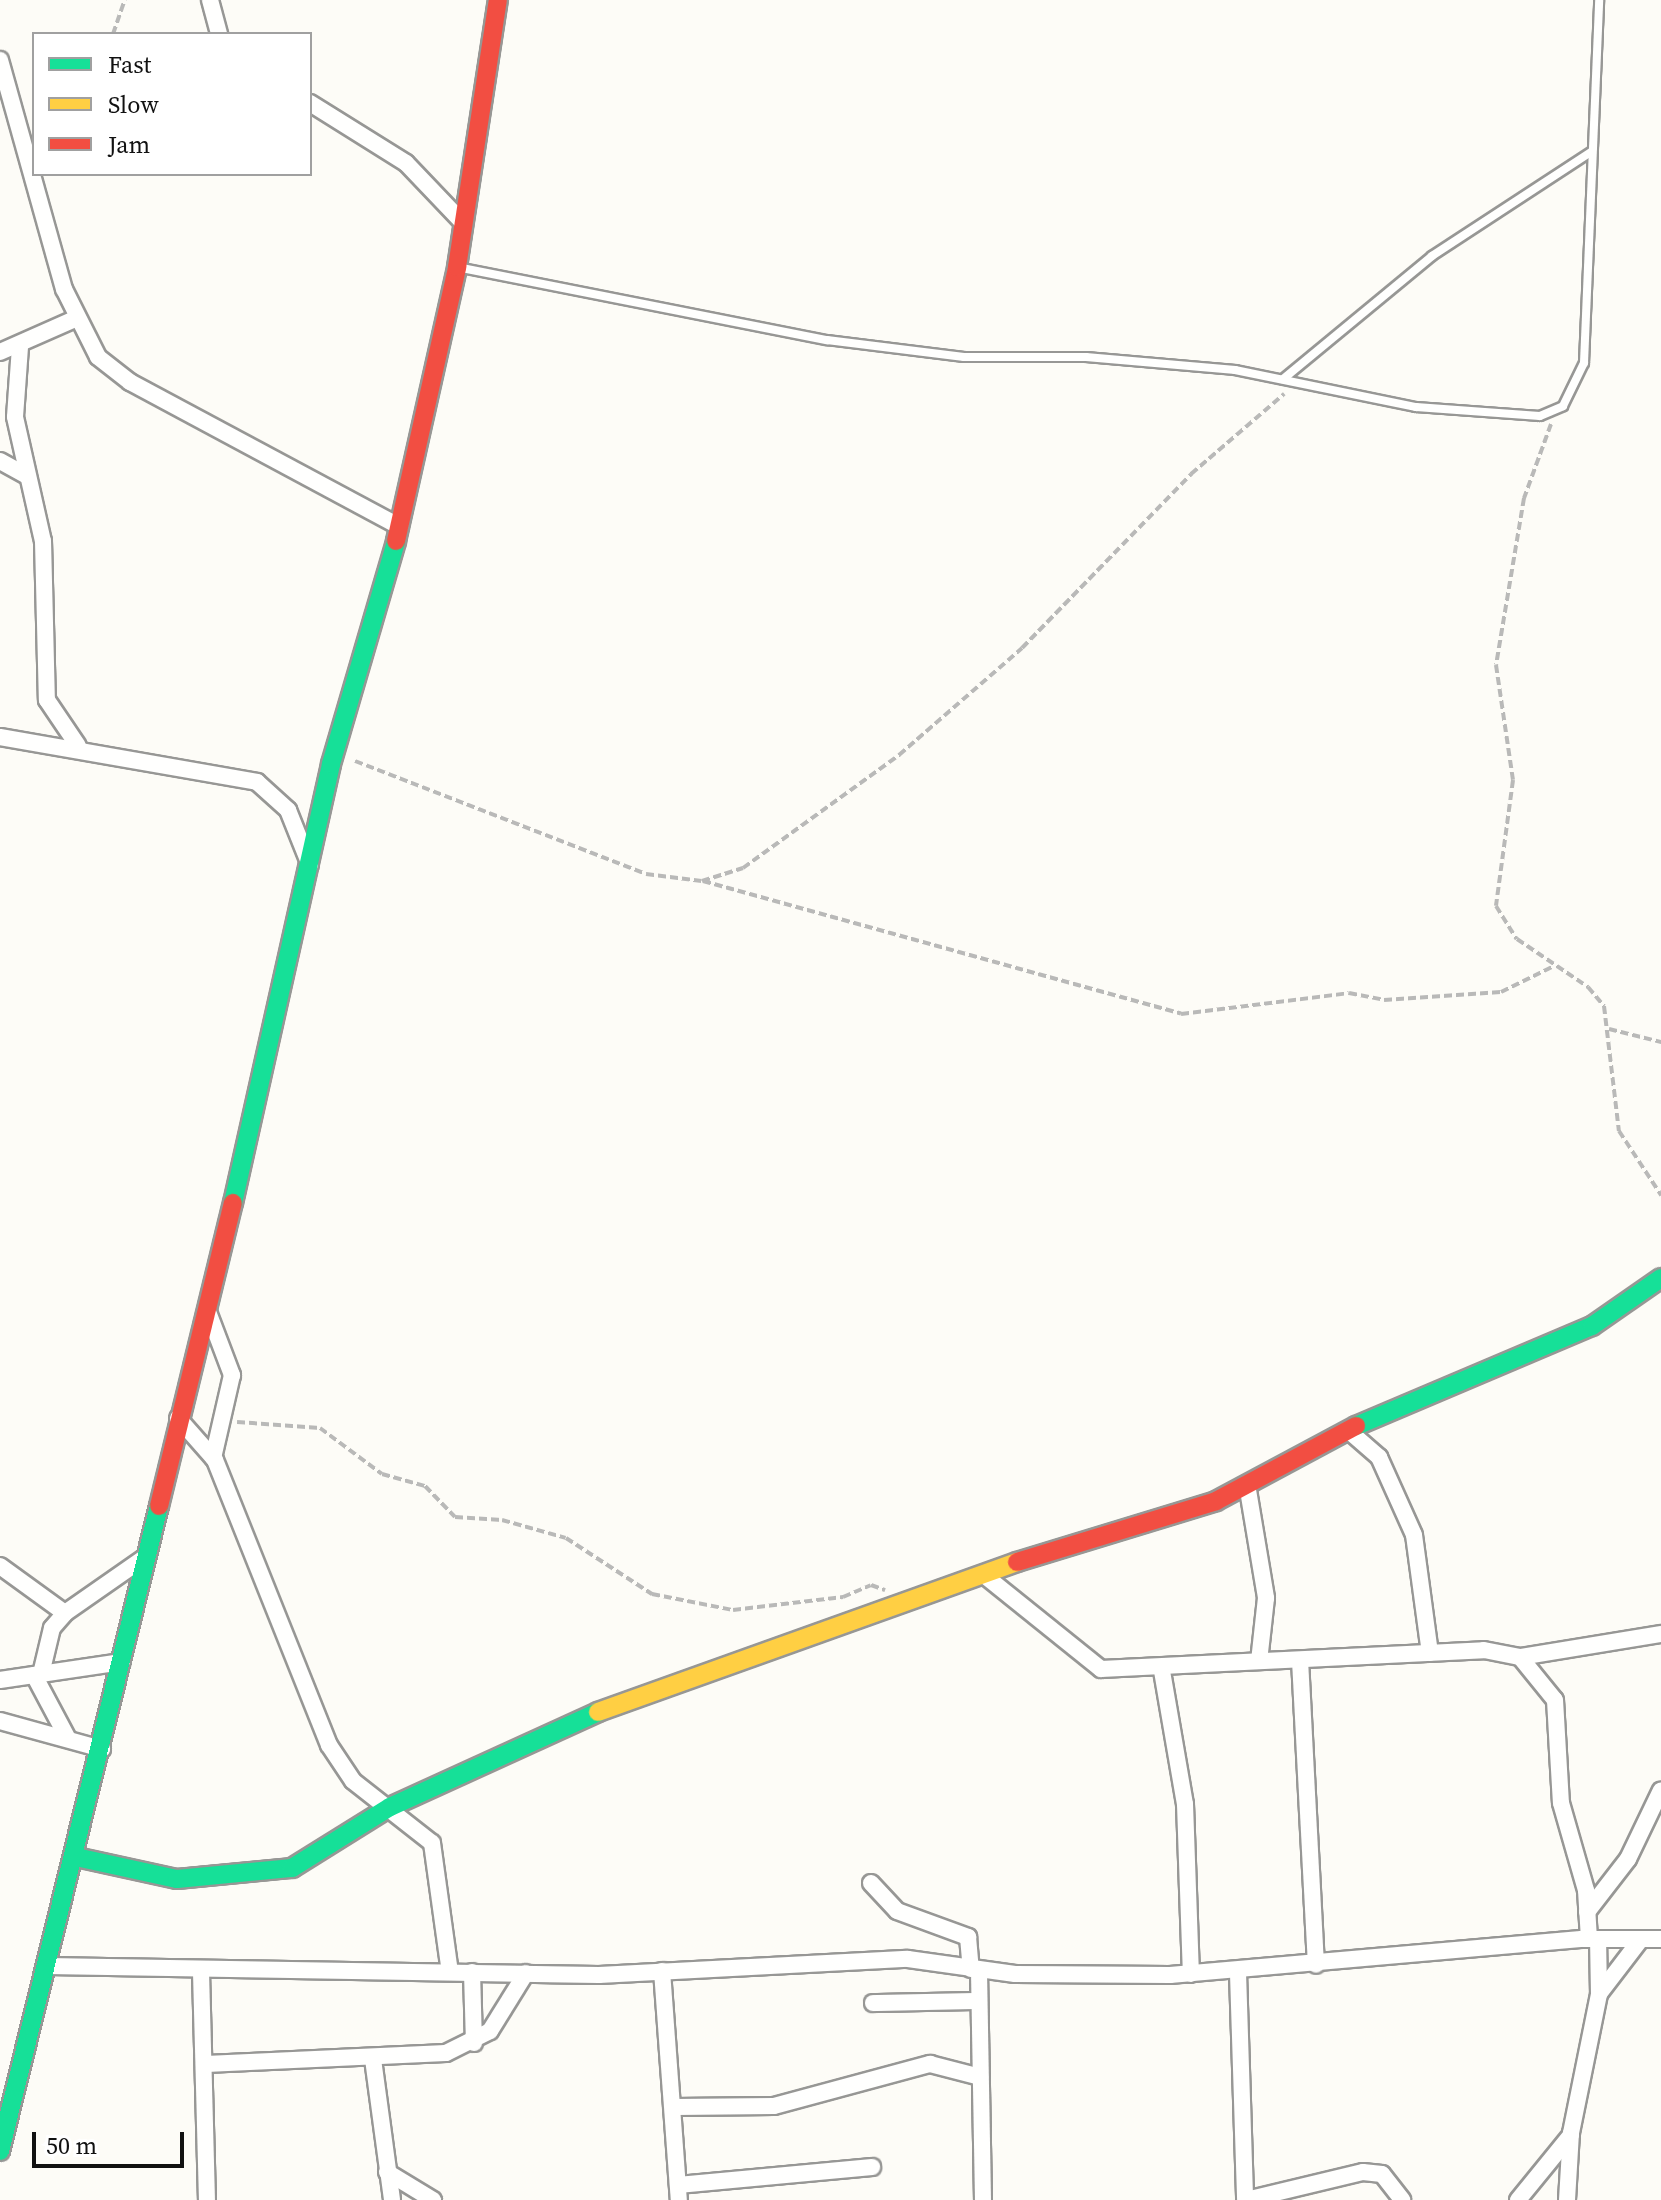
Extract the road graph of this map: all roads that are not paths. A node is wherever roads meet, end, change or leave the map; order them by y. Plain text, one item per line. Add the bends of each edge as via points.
1 (210, 0) edge
2 (498, 0) edge
3 (1599, 0) edge
4 (218, 32) edge
5 (0, 60) edge
6 (312, 104) edge
7 (1591, 152) junction
8 (32, 167) edge
9 (35, 176) edge
10 (464, 224) junction
11 (457, 267) junction
12 (77, 318) junction
13 (20, 347) junction
14 (0, 352) edge
15 (1283, 379) junction
16 (0, 461) edge
17 (25, 475) junction
18 (400, 527) junction
19 (0, 737) edge
20 (78, 746) junction
21 (310, 865) junction
22 (1661, 1278) edge
23 (207, 1309) junction
24 (178, 1418) junction
25 (1349, 1431) junction
26 (213, 1458) junction
27 (1247, 1484) junction
28 (148, 1555) junction
29 (0, 1566) edge
30 (984, 1575) junction
31 (65, 1613) junction
32 (1661, 1634) edge
33 (1430, 1653) junction
34 (1520, 1657) junction
35 (1300, 1660) junction
36 (1259, 1661) junction
37 (122, 1662) junction
38 (1162, 1671) junction
39 (37, 1675) junction
40 (0, 1680) edge
41 (0, 1721) edge
42 (68, 1739) junction
43 (102, 1749) junction
44 (1661, 1790) edge
45 (390, 1807) junction
46 (76, 1857) junction
47 (871, 1883) dead end
48 (1587, 1912) junction
49 (1594, 1939) junction
50 (1641, 1939) junction
51 (1661, 1939) edge
52 (1316, 1965) junction
53 (47, 1966) junction
54 (975, 1970) junction
55 (662, 1971) junction
56 (201, 1972) junction
57 (450, 1972) junction
58 (472, 1972) junction
59 (526, 1973) junction
60 (1238, 1973) junction
61 (1191, 1974) junction
62 (1599, 1994) junction
63 (979, 2001) junction
64 (873, 2003) dead end
65 (474, 2043) junction
66 (373, 2059) junction
67 (206, 2064) junction
68 (980, 2077) junction
69 (675, 2107) junction
70 (1571, 2135) junction
71 (0, 2151) edge
72 (872, 2167) dead end
73 (387, 2172) junction
74 (679, 2192) edge
75 (207, 2200) edge
76 (392, 2200) edge
77 (433, 2200) edge
78 (983, 2200) edge
79 (1246, 2200) edge
80 (1402, 2200) edge
81 (1518, 2200) edge
82 (1567, 2200) edge

1 - 4 street
2 - 10 street
3 - 7 lane
5 - 8 street
6 - 10 street via 406,163
7 - 15 lane via 1432,256
7 - 15 lane via 1584,363 1577,388 1554,410 1490,415
9 - 12 street
10 - 11 street
11 - 15 lane via 827,340
11 - 18 street
12 - 13 street
12 - 18 street via 98,357 130,382
13 - 14 street
13 - 17 street via 15,417
16 - 17 street
17 - 20 street via 43,541 47,700
18 - 21 street via 335,752
19 - 20 street
20 - 21 street via 257,782 288,810
21 - 23 street
22 - 25 street via 1592,1326
23 - 24 street
23 - 26 street via 232,1375
24 - 26 street
24 - 28 street
25 - 27 street
25 - 33 street via 1379,1457 1405,1510
26 - 45 street via 329,1745 353,1781
27 - 30 street
27 - 36 street via 1261,1536 1266,1598
28 - 31 street
28 - 37 street
29 - 31 street
30 - 38 street via 1083,1661 1114,1671
30 - 45 street via 652,1688
31 - 39 street via 52,1628
32 - 34 street
33 - 34 street
33 - 35 street
34 - 48 street via 1555,1700 1561,1803
35 - 36 street
35 - 52 street
36 - 38 street
37 - 39 street
37 - 43 street
38 - 61 street via 1186,1816
39 - 40 street
39 - 42 street
41 - 42 street
42 - 43 street
43 - 46 street
44 - 48 street via 1628,1859
45 - 46 street via 292,1868 177,1879
45 - 57 street via 432,1843
46 - 53 street
47 - 54 street via 897,1911 968,1937
48 - 49 street
49 - 50 street
49 - 52 street
49 - 62 street
50 - 51 street
50 - 62 street
52 - 60 street
53 - 56 street
53 - 71 street
54 - 55 street via 908,1959
54 - 61 street
54 - 63 street
55 - 59 street
55 - 69 street
56 - 57 street
56 - 67 street
57 - 58 street
58 - 59 street
58 - 65 street
59 - 65 street via 490,2031
60 - 61 street
60 - 79 street
62 - 70 street
63 - 64 street
63 - 68 street
65 - 66 street via 446,2053
66 - 67 street
66 - 73 street
67 - 75 street
68 - 69 street via 930,2064 774,2106
68 - 78 street
69 - 74 street
70 - 81 street
70 - 82 street
72 - 74 street
73 - 76 street
73 - 77 street
79 - 80 street via 1363,2172 1382,2174

